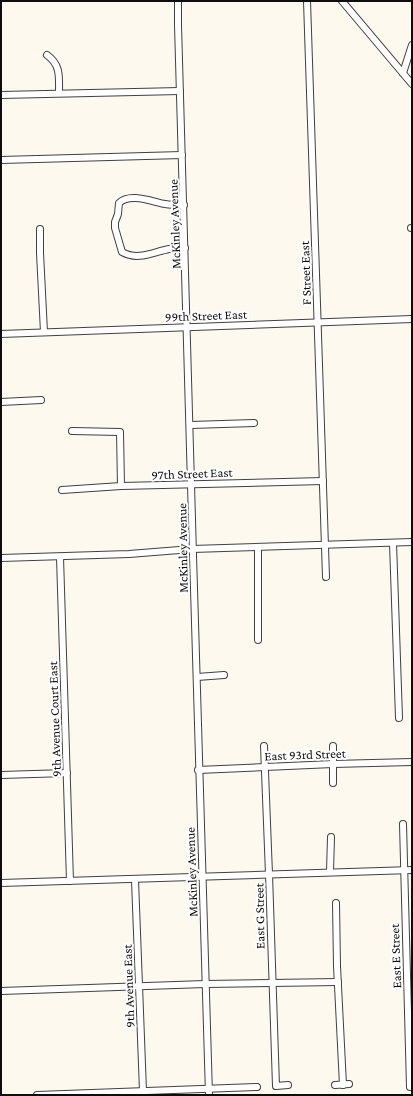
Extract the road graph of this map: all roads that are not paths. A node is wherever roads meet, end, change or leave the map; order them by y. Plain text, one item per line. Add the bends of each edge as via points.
1 (178, 1) edge
2 (307, 1) edge
3 (342, 1) edge
4 (412, 45) edge
5 (47, 55) dead end
6 (403, 73) junction
7 (412, 84) edge
8 (180, 90) junction
9 (60, 94) junction
10 (1, 95) edge
11 (182, 155) junction
12 (1, 160) edge
13 (184, 205) junction
14 (40, 229) dead end
15 (185, 248) junction
16 (412, 319) edge
17 (318, 322) junction
18 (188, 327) junction
19 (44, 332) junction
20 (1, 334) edge
21 (41, 400) dead end
22 (1, 402) edge
23 (254, 423) dead end
24 (191, 425) junction
25 (72, 431) dead end
26 (323, 481) junction
27 (192, 485) junction
28 (121, 486) junction
29 (62, 490) dead end
30 (412, 542) edge
31 (393, 543) junction
32 (324, 545) junction
33 (258, 547) junction
34 (192, 549) junction
35 (60, 557) junction
36 (1, 558) edge
37 (326, 577) dead end
38 (258, 640) dead end
39 (224, 675) dead end
40 (196, 677) junction
41 (399, 718) dead end
42 (264, 746) dead end
43 (333, 746) dead end
44 (412, 762) edge
45 (333, 764) junction
46 (265, 766) junction
47 (198, 770) junction
48 (67, 773) junction
49 (1, 776) edge
50 (333, 783) dead end
51 (403, 824) dead end
52 (331, 837) dead end
53 (404, 870) junction
54 (412, 870) edge
55 (330, 872) junction
56 (269, 874) junction
57 (202, 877) junction
58 (135, 880) junction
59 (70, 881) junction
60 (1, 883) edge
61 (336, 903) dead end
62 (410, 978) edge
63 (338, 982) junction
64 (205, 984) junction
65 (272, 984) junction
66 (140, 987) junction
67 (1, 991) edge
68 (288, 1085) dead end
69 (335, 1085) dead end
70 (257, 1087) dead end
71 (410, 1087) dead end
72 (143, 1090) junction
73 (209, 1092) edge
74 (37, 1095) edge

1 - 8 street, McKinley Avenue
2 - 17 street, F Street East
3 - 6 street
4 - 6 street
5 - 9 street via 56,62 58,68
6 - 7 street
8 - 9 street
8 - 11 street, McKinley Avenue
9 - 10 street
11 - 12 street
11 - 13 street, McKinley Avenue
13 - 15 street, McKinley Avenue
13 - 15 street via 162,204 142,198 122,200 115,228 122,252 130,256
14 - 19 street
15 - 18 street, McKinley Avenue
16 - 17 street, 99th Street East
17 - 18 street, 99th Street East
17 - 26 street, F Street East
18 - 19 street, 99th Street East
18 - 24 street, McKinley Avenue
19 - 20 street, 99th Street East
21 - 22 street
23 - 24 street
24 - 27 street, McKinley Avenue
25 - 28 street via 120,432
26 - 27 street, 97th Street East
26 - 32 street, F Street East
27 - 28 street, 97th Street East
27 - 34 street, McKinley Avenue
28 - 29 street, 97th Street East
30 - 31 street
31 - 32 street
31 - 41 street
32 - 33 street
32 - 37 street, F Street East
33 - 34 street
33 - 38 street
34 - 35 street
34 - 40 street, McKinley Avenue
35 - 36 street
35 - 48 street, 9th Avenue Court East
39 - 40 street
40 - 47 street, McKinley Avenue
42 - 46 street, East G Street
43 - 45 street
44 - 45 street, East 93rd Street
45 - 46 street, East 93rd Street
45 - 50 street
46 - 47 street, East 93rd Street
46 - 56 street, East G Street
47 - 57 street, McKinley Avenue
48 - 49 street
48 - 59 street, 9th Avenue Court East
51 - 53 street, East E Street
52 - 55 street
53 - 54 street
53 - 55 street
53 - 62 street, East E Street
55 - 56 street
56 - 57 street
56 - 65 street, East G Street
57 - 58 street
57 - 64 street, McKinley Avenue
58 - 59 street
58 - 66 street, 9th Avenue East
59 - 60 street
61 - 63 street
62 - 71 street, East E Street
63 - 65 street
63 - 69 street via 346,1085
64 - 65 street
64 - 66 street
64 - 73 street, McKinley Avenue
65 - 68 street, East G Street via 276,1086
66 - 67 street
66 - 72 street, 9th Avenue East
70 - 73 street
72 - 73 street
72 - 74 street

